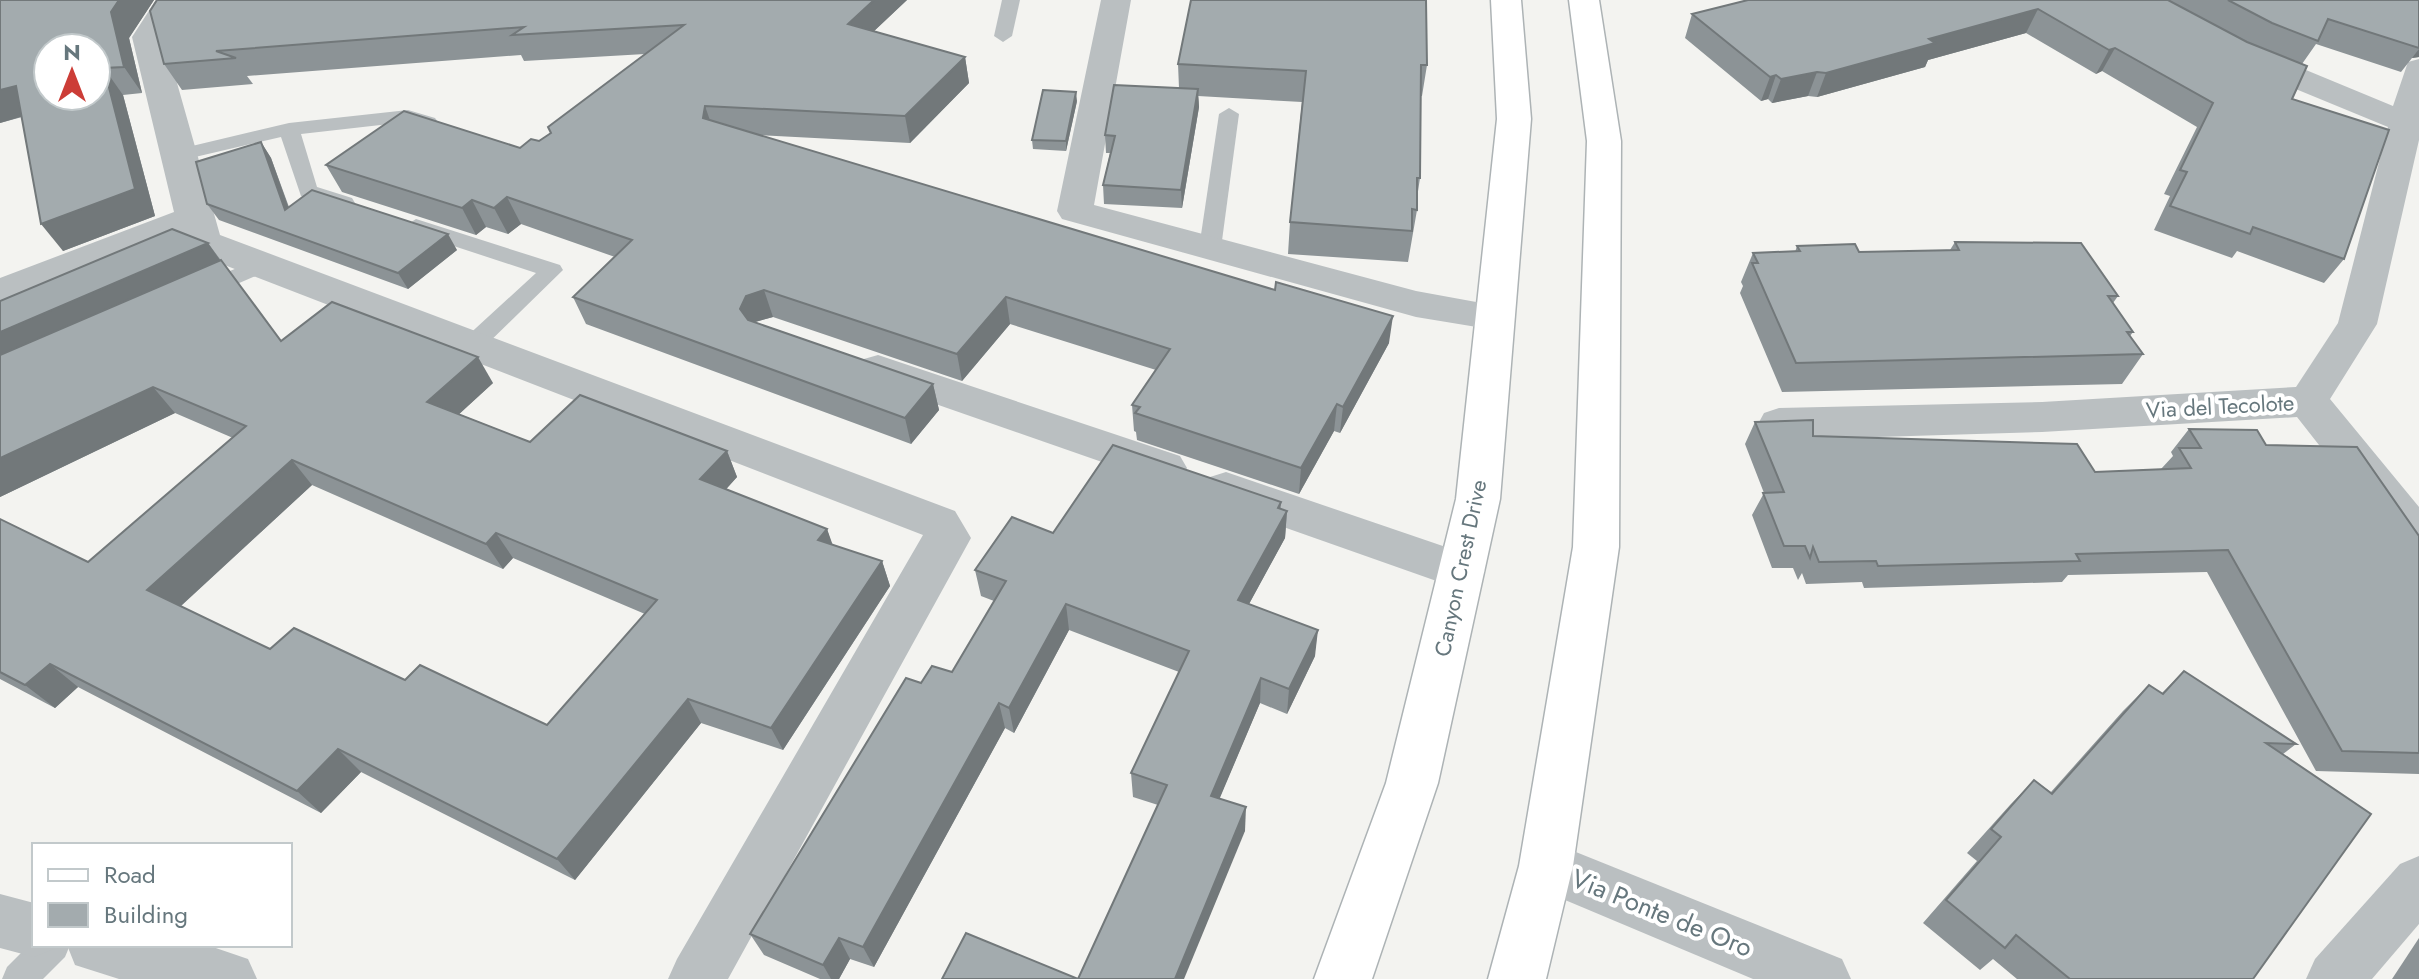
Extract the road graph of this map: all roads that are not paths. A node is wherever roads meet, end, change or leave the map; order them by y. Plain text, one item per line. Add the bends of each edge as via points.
1 (171, 0) edge
2 (1011, 0) edge
3 (1116, 0) edge
4 (1506, 0) edge
5 (1584, 0) edge
6 (2139, 0) edge
7 (1003, 36) dead end
8 (2419, 69) edge
9 (1229, 114) dead end
10 (2404, 122) junction
11 (289, 129) junction
12 (451, 129) edge
13 (178, 155) junction
14 (369, 211) edge
15 (194, 218) junction
16 (399, 221) edge
17 (1210, 248) junction
18 (261, 265) junction
19 (0, 292) edge
20 (174, 304) edge
21 (1495, 317) junction
22 (472, 345) junction
23 (841, 357) edge
24 (2308, 401) junction
25 (1779, 424) edge
26 (2419, 539) edge
27 (1462, 571) junction
28 (1546, 866) junction
29 (2419, 882) edge
30 (0, 921) edge
31 (32, 929) edge
32 (51, 947) edge
33 (103, 947) edge
34 (19, 979) edge
35 (228, 979) edge
36 (697, 979) edge
37 (1343, 979) edge
38 (1517, 979) edge
39 (1822, 979) edge
40 (2335, 979) edge

1 - 13 street via 148,37
2 - 7 lane
3 - 17 street via 1075,211
4 - 21 main road, Canyon Crest Drive via 1514,119
5 - 28 main road via 1604,141 1596,547
6 - 10 street via 2244,56
8 - 10 street, Via del Tecolote
9 - 17 lane
10 - 24 street, Via del Tecolote via 2357,324
11 - 12 lane via 408,116
11 - 13 lane
11 - 14 lane via 308,191
13 - 15 street
15 - 18 street via 204,243
15 - 19 street
16 - 22 lane via 552,270
17 - 21 street via 1416,304
18 - 20 lane
18 - 22 street
21 - 27 main road, Canyon Crest Drive via 1478,499
22 - 36 street via 939,523 948,538
23 - 27 street
24 - 25 street, Via del Tecolote via 2042,417
24 - 26 street
27 - 37 main road, Canyon Crest Drive via 1412,783
28 - 38 main road
28 - 39 street, Via Ponte de Oro
29 - 40 street
30 - 31 street
32 - 34 lane
33 - 35 street

